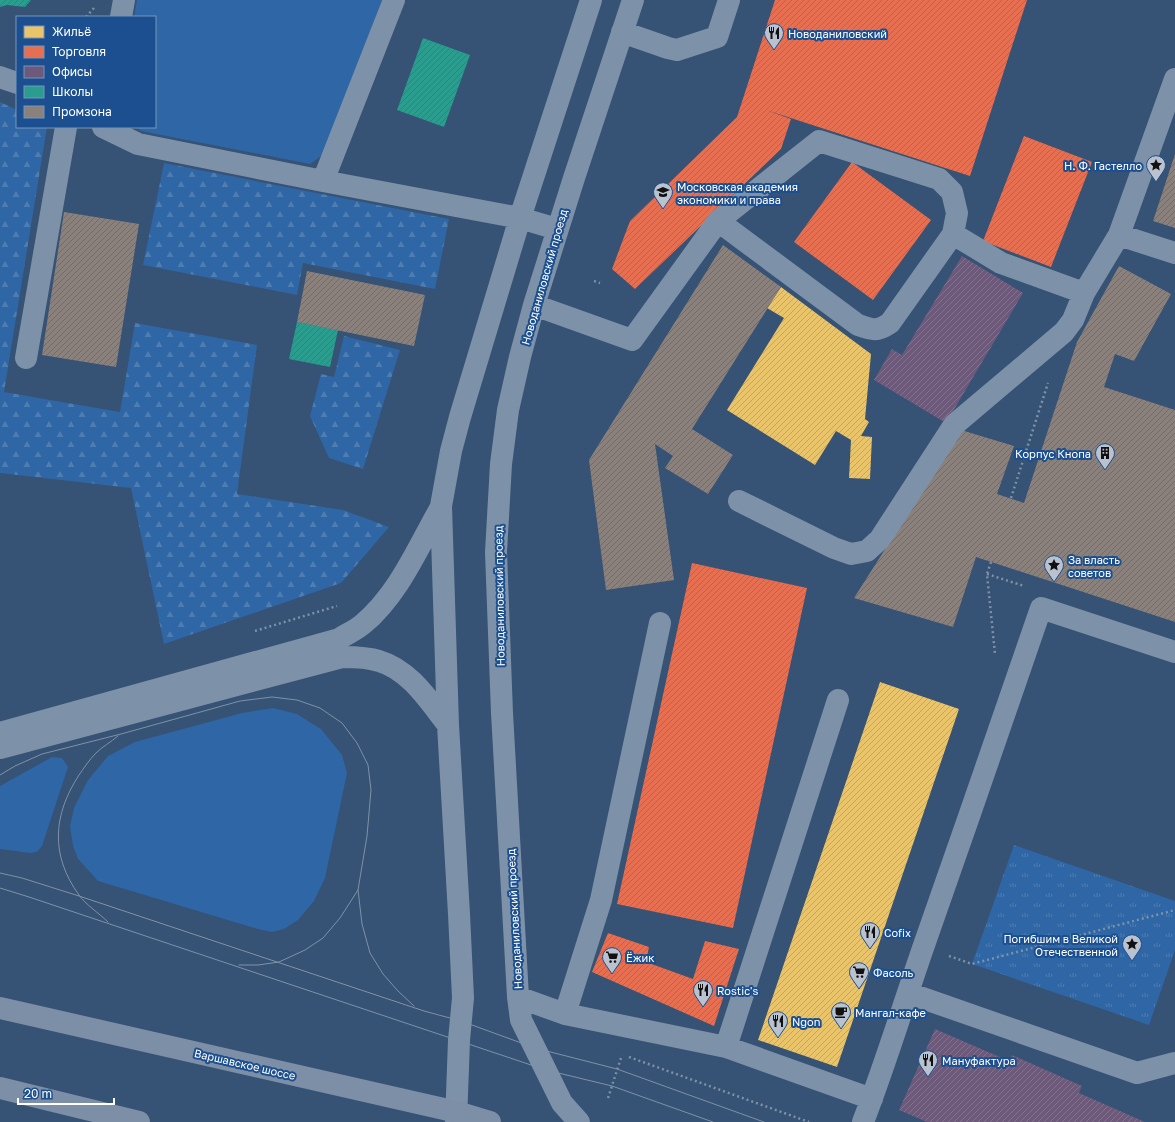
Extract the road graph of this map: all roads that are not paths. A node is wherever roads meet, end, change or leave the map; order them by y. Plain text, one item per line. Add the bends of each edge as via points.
1 (124, 0) edge
2 (394, 0) edge
3 (591, 0) edge
4 (633, 0) edge
5 (729, 0) edge
6 (122, 16) edge
7 (622, 32) junction
8 (0, 77) edge
9 (1175, 79) edge
10 (16, 83) edge
11 (66, 128) edge
12 (105, 128) edge
13 (323, 181) junction
14 (520, 218) junction
15 (718, 221) junction
16 (558, 229) junction
17 (953, 234) junction
18 (1119, 235) junction
19 (1175, 253) edge
20 (1084, 293) junction
21 (534, 306) junction
22 (26, 358) dead end
23 (739, 501) dead end
24 (441, 506) junction
25 (660, 623) dead end
26 (1175, 652) edge
27 (838, 700) dead end
28 (448, 725) junction
29 (0, 733) edge
30 (0, 748) edge
31 (908, 993) junction
32 (518, 998) junction
33 (0, 1008) edge
34 (566, 1014) junction
35 (726, 1047) junction
36 (1175, 1063) edge
37 (0, 1088) edge
38 (872, 1099) junction
39 (456, 1117) edge
40 (139, 1122) edge
41 (490, 1122) edge
42 (579, 1122) edge
43 (863, 1122) edge

1 - 6 street
2 - 13 street
3 - 14 street
4 - 7 street, Новоданиловский проезд
5 - 7 street via 717,37 677,50
7 - 16 street, Новоданиловский проезд
8 - 10 street
9 - 18 street
11 - 22 street
12 - 13 street via 138,144
13 - 14 street
14 - 16 street
14 - 24 street via 460,417
15 - 17 street via 819,141 939,179 952,192 957,213
15 - 17 street via 858,325 870,330 882,329 890,323
15 - 21 street via 632,340
16 - 21 street, Новоданиловский проезд
17 - 20 street via 1001,263
18 - 19 street
18 - 20 street
20 - 23 street via 1073,320 1064,332 954,425 880,539 867,551 852,554 834,548
21 - 32 street, Новоданиловский проезд via 508,410 501,464 496,552
24 - 28 street
24 - 29 street via 403,575 384,603 362,624 339,639
25 - 34 street via 602,900
26 - 31 street via 1041,608
27 - 35 street
28 - 30 street via 417,685 397,669 379,661 342,657
28 - 39 street via 463,998
31 - 36 street via 1137,1072
31 - 38 street
32 - 34 street
32 - 42 street, Новоданиловский проезд via 521,1020 562,1103
33 - 39 main road, Варшавское шоссе
34 - 35 street
35 - 38 street
37 - 40 main road
38 - 43 street
39 - 41 main road, Варшавское шоссе

